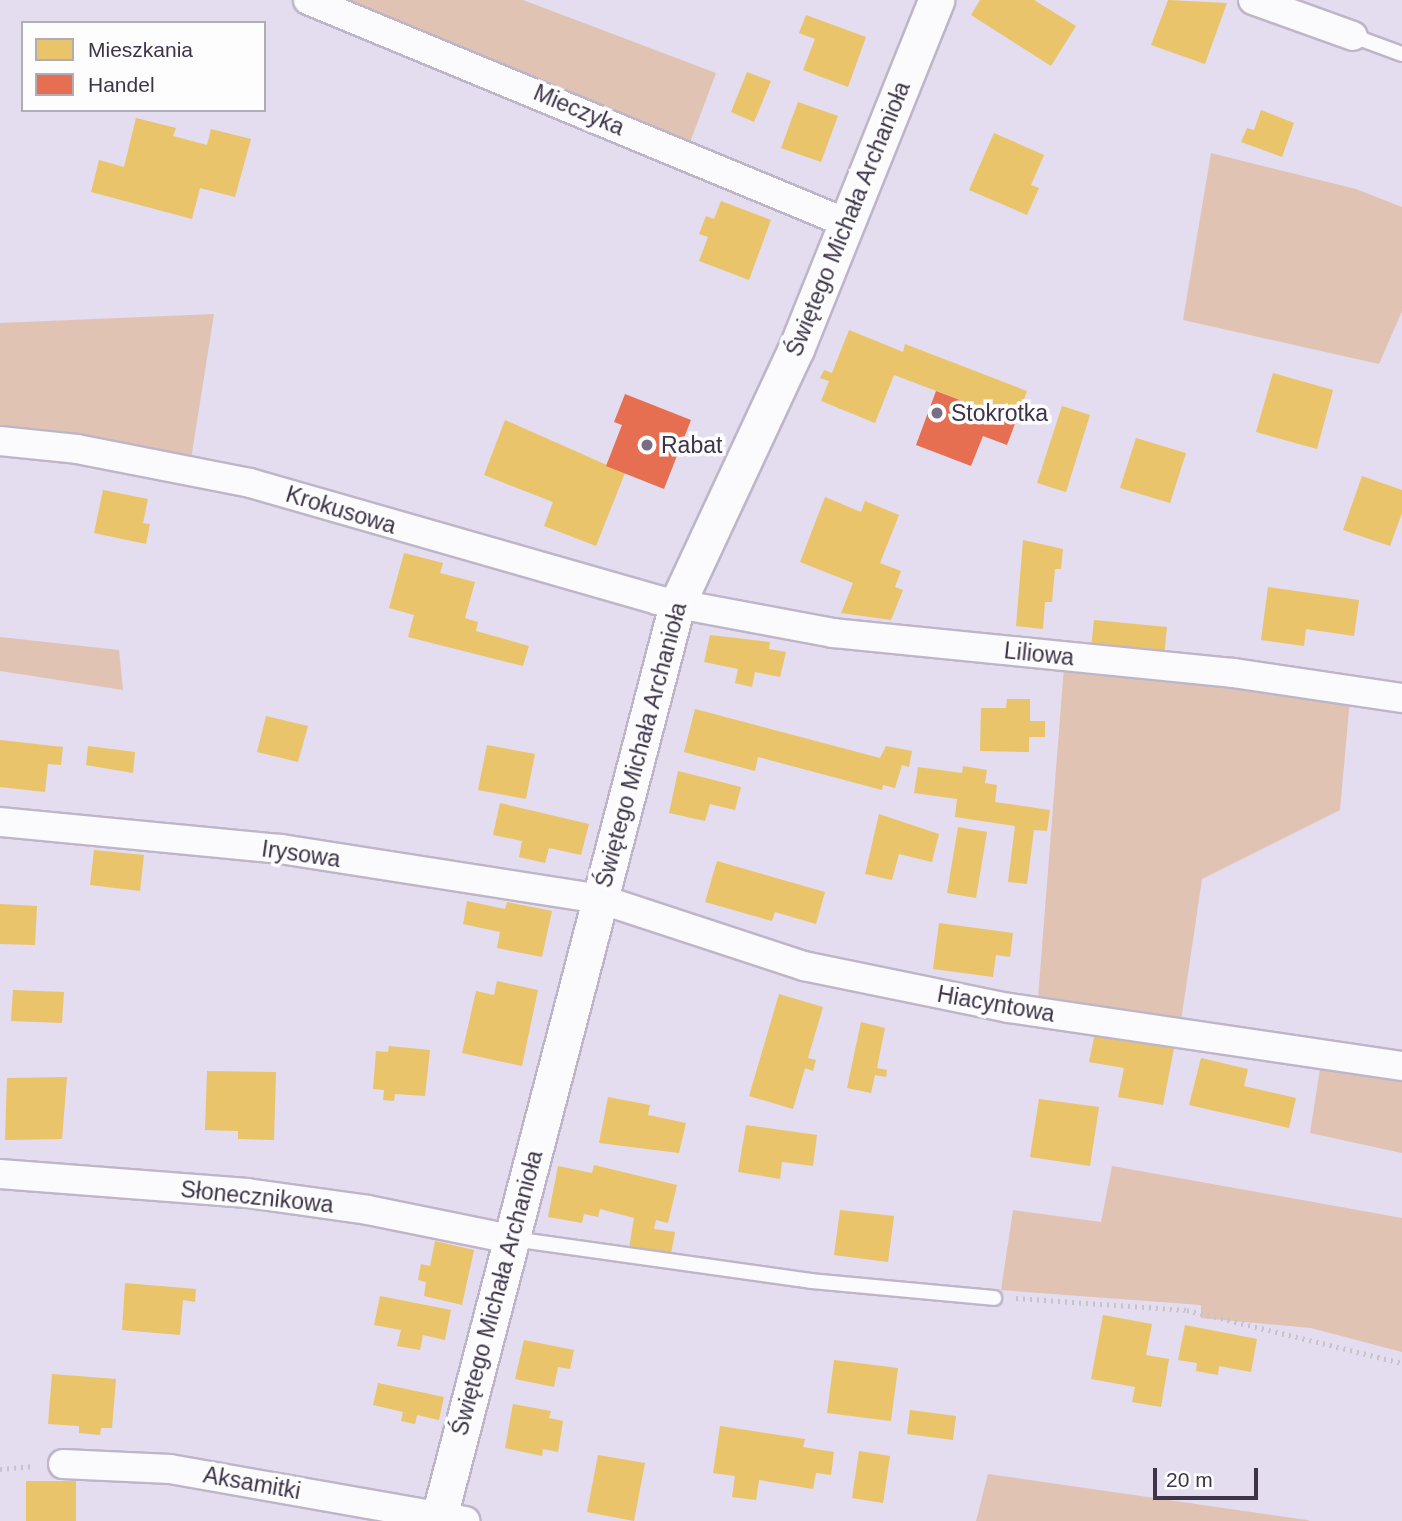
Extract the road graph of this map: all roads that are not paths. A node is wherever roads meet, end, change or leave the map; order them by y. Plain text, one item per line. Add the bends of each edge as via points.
1 (308, 0) edge
2 (936, 0) edge
3 (1253, 0) edge
4 (1353, 36) joint
5 (1402, 54) edge
6 (849, 224) junction
7 (0, 442) edge
8 (677, 604) junction
9 (1402, 698) edge
10 (0, 822) edge
11 (600, 899) junction
12 (1402, 1066) edge
13 (0, 1174) edge
14 (510, 1239) junction
15 (994, 1298) road end
16 (63, 1464) dead end
17 (447, 1519) edge

1 - 6 street, Mieczyka
2 - 6 street, Świętego Michała Archanioła
3 - 4 street
4 - 5 lane
6 - 8 street, Świętego Michała Archanioła
7 - 8 street, Krokusowa via 77,449 250,483
8 - 9 street, Liliowa via 833,633 1233,673
8 - 11 street, Świętego Michała Archanioła
10 - 11 street, Irysowa via 281,849
11 - 12 street, Hiacyntowa via 804,967 1009,1008
11 - 14 street, Świętego Michała Archanioła
13 - 14 street, Słonecznikowa via 247,1193 368,1210
14 - 15 lane via 797,1280
14 - 17 street, Świętego Michała Archanioła
16 - 17 street, Aksamitki via 170,1469

